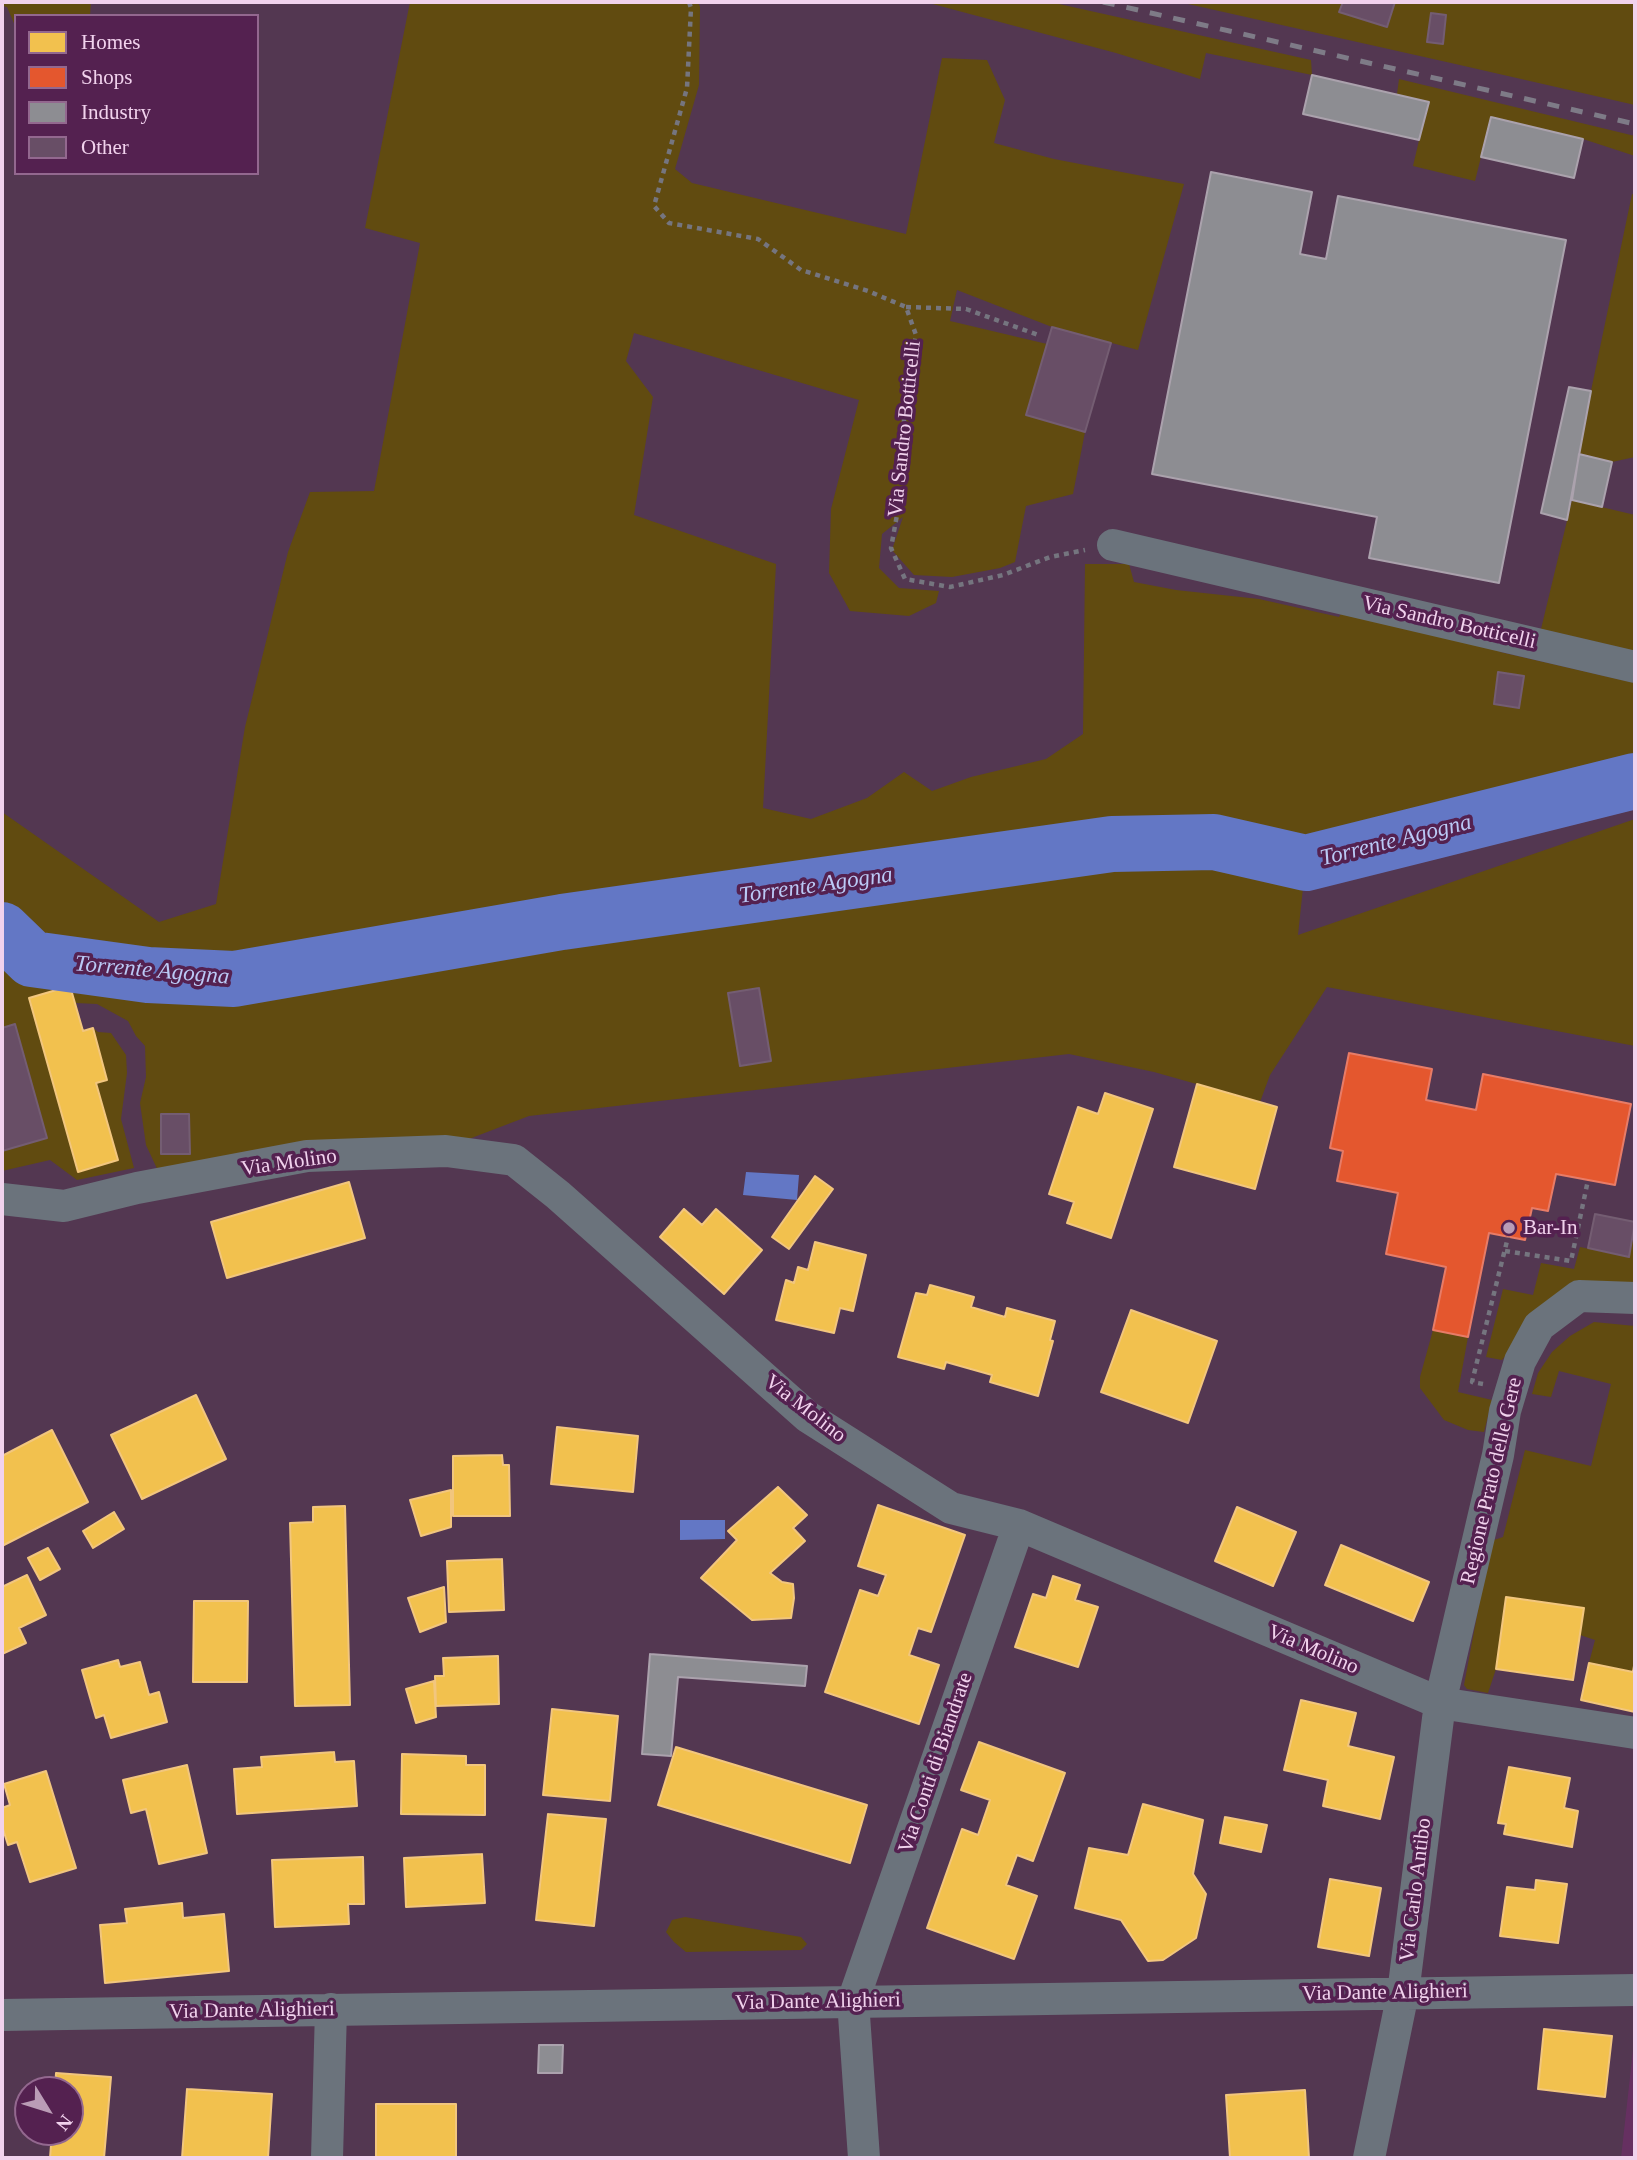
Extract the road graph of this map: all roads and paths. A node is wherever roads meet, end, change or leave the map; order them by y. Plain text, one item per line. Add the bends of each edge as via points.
1 (689, 2) edge
2 (906, 307) junction
3 (1041, 336) dead end
4 (1114, 545) joint
5 (1635, 667) edge
6 (1588, 1180) dead end
7 (2, 1199) edge
8 (1508, 1237) dead end
9 (1504, 1251) junction
10 (1635, 1298) edge
11 (1512, 1388) junction
12 (1019, 1525) junction
13 (1440, 1703) junction
14 (1635, 1733) edge
15 (1635, 1990) edge
16 (1403, 1993) junction
17 (853, 2001) junction
18 (331, 2009) junction
19 (2, 2015) edge
20 (327, 2158) edge
21 (864, 2158) edge
22 (1369, 2158) edge

1 - 2 path via 687,88 654,206 669,223 758,239 801,270
2 - 3 path via 966,309
2 - 4 path, Via Sandro Botticelli via 916,335 904,405 904,476 891,548 905,579 950,587 1003,575 1049,557
4 - 5 street, Via Sandro Botticelli
6 - 9 path via 1571,1261
7 - 12 street, Via Molino via 65,1206 307,1156 446,1151 514,1160 808,1417 951,1508
8 - 9 path
9 - 11 path via 1472,1382
10 - 11 street, Regione Prato delle Gere via 1579,1296 1539,1326
11 - 13 street, Regione Prato delle Gere
12 - 13 street, Via Molino
12 - 17 street, Via Conti di Biandrate
13 - 14 street, Via Molino
13 - 16 street, Via Carlo Antibo
15 - 16 street, Via Dante Alighieri
16 - 17 street, Via Dante Alighieri
16 - 22 street, Via Carlo Antibo
17 - 18 street, Via Dante Alighieri
17 - 21 street
18 - 19 street, Via Dante Alighieri
18 - 20 street

